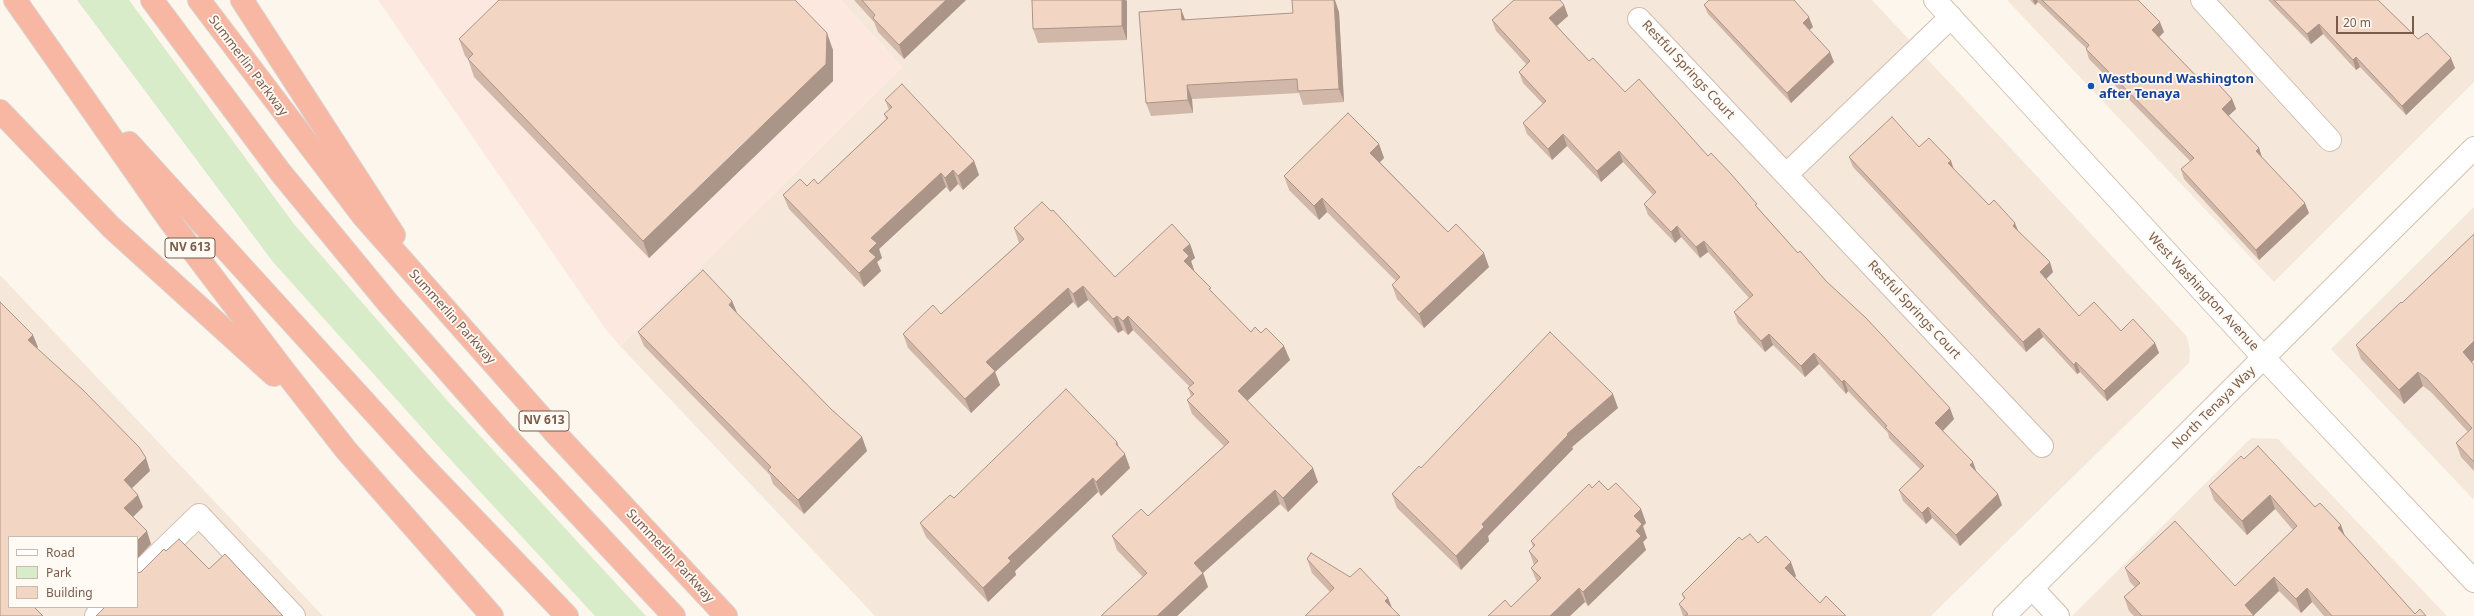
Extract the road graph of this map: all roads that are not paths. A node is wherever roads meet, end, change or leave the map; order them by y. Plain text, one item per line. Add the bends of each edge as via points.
1 (15, 0) edge
2 (152, 0) edge
3 (199, 0) edge
4 (242, 0) edge
5 (1935, 0) edge
6 (2202, 0) edge
7 (1951, 17) junction
8 (1640, 18) dead end
9 (68, 76) junction
10 (0, 111) edge
11 (2330, 140) dead end
12 (2474, 148) edge
13 (1787, 174) junction
14 (437, 301) junction
15 (2264, 358) junction
16 (320, 417) junction
17 (2042, 446) dead end
18 (138, 574) edge
19 (2474, 581) edge
20 (2032, 588) junction
21 (104, 608) edge
22 (96, 616) edge
23 (294, 616) edge
24 (492, 616) edge
25 (567, 616) edge
26 (674, 616) edge
27 (726, 616) edge
28 (2004, 616) edge
29 (2058, 616) edge

1 - 9 highway, NV 613
2 - 26 highway via 276,166 388,304 501,431
3 - 14 highway, Summerlin Parkway / NV 613 via 336,182
4 - 14 highway
5 - 7 main road, West Washington Avenue
6 - 11 main road
7 - 13 main road
7 - 15 main road, West Washington Avenue
8 - 13 main road, Restful Springs Court
9 - 16 highway, NV 613 via 194,253
9 - 25 highway via 423,466
10 - 16 highway via 111,227
12 - 15 main road, North Tenaya Way
13 - 17 main road, Restful Springs Court
14 - 27 highway, Summerlin Parkway / NV 613 via 579,459
15 - 19 main road, West Washington Avenue
15 - 20 main road, North Tenaya Way
16 - 24 highway, NV 613
18 - 23 main road via 199,515
20 - 28 main road, North Tenaya Way
20 - 29 main road
21 - 22 main road

